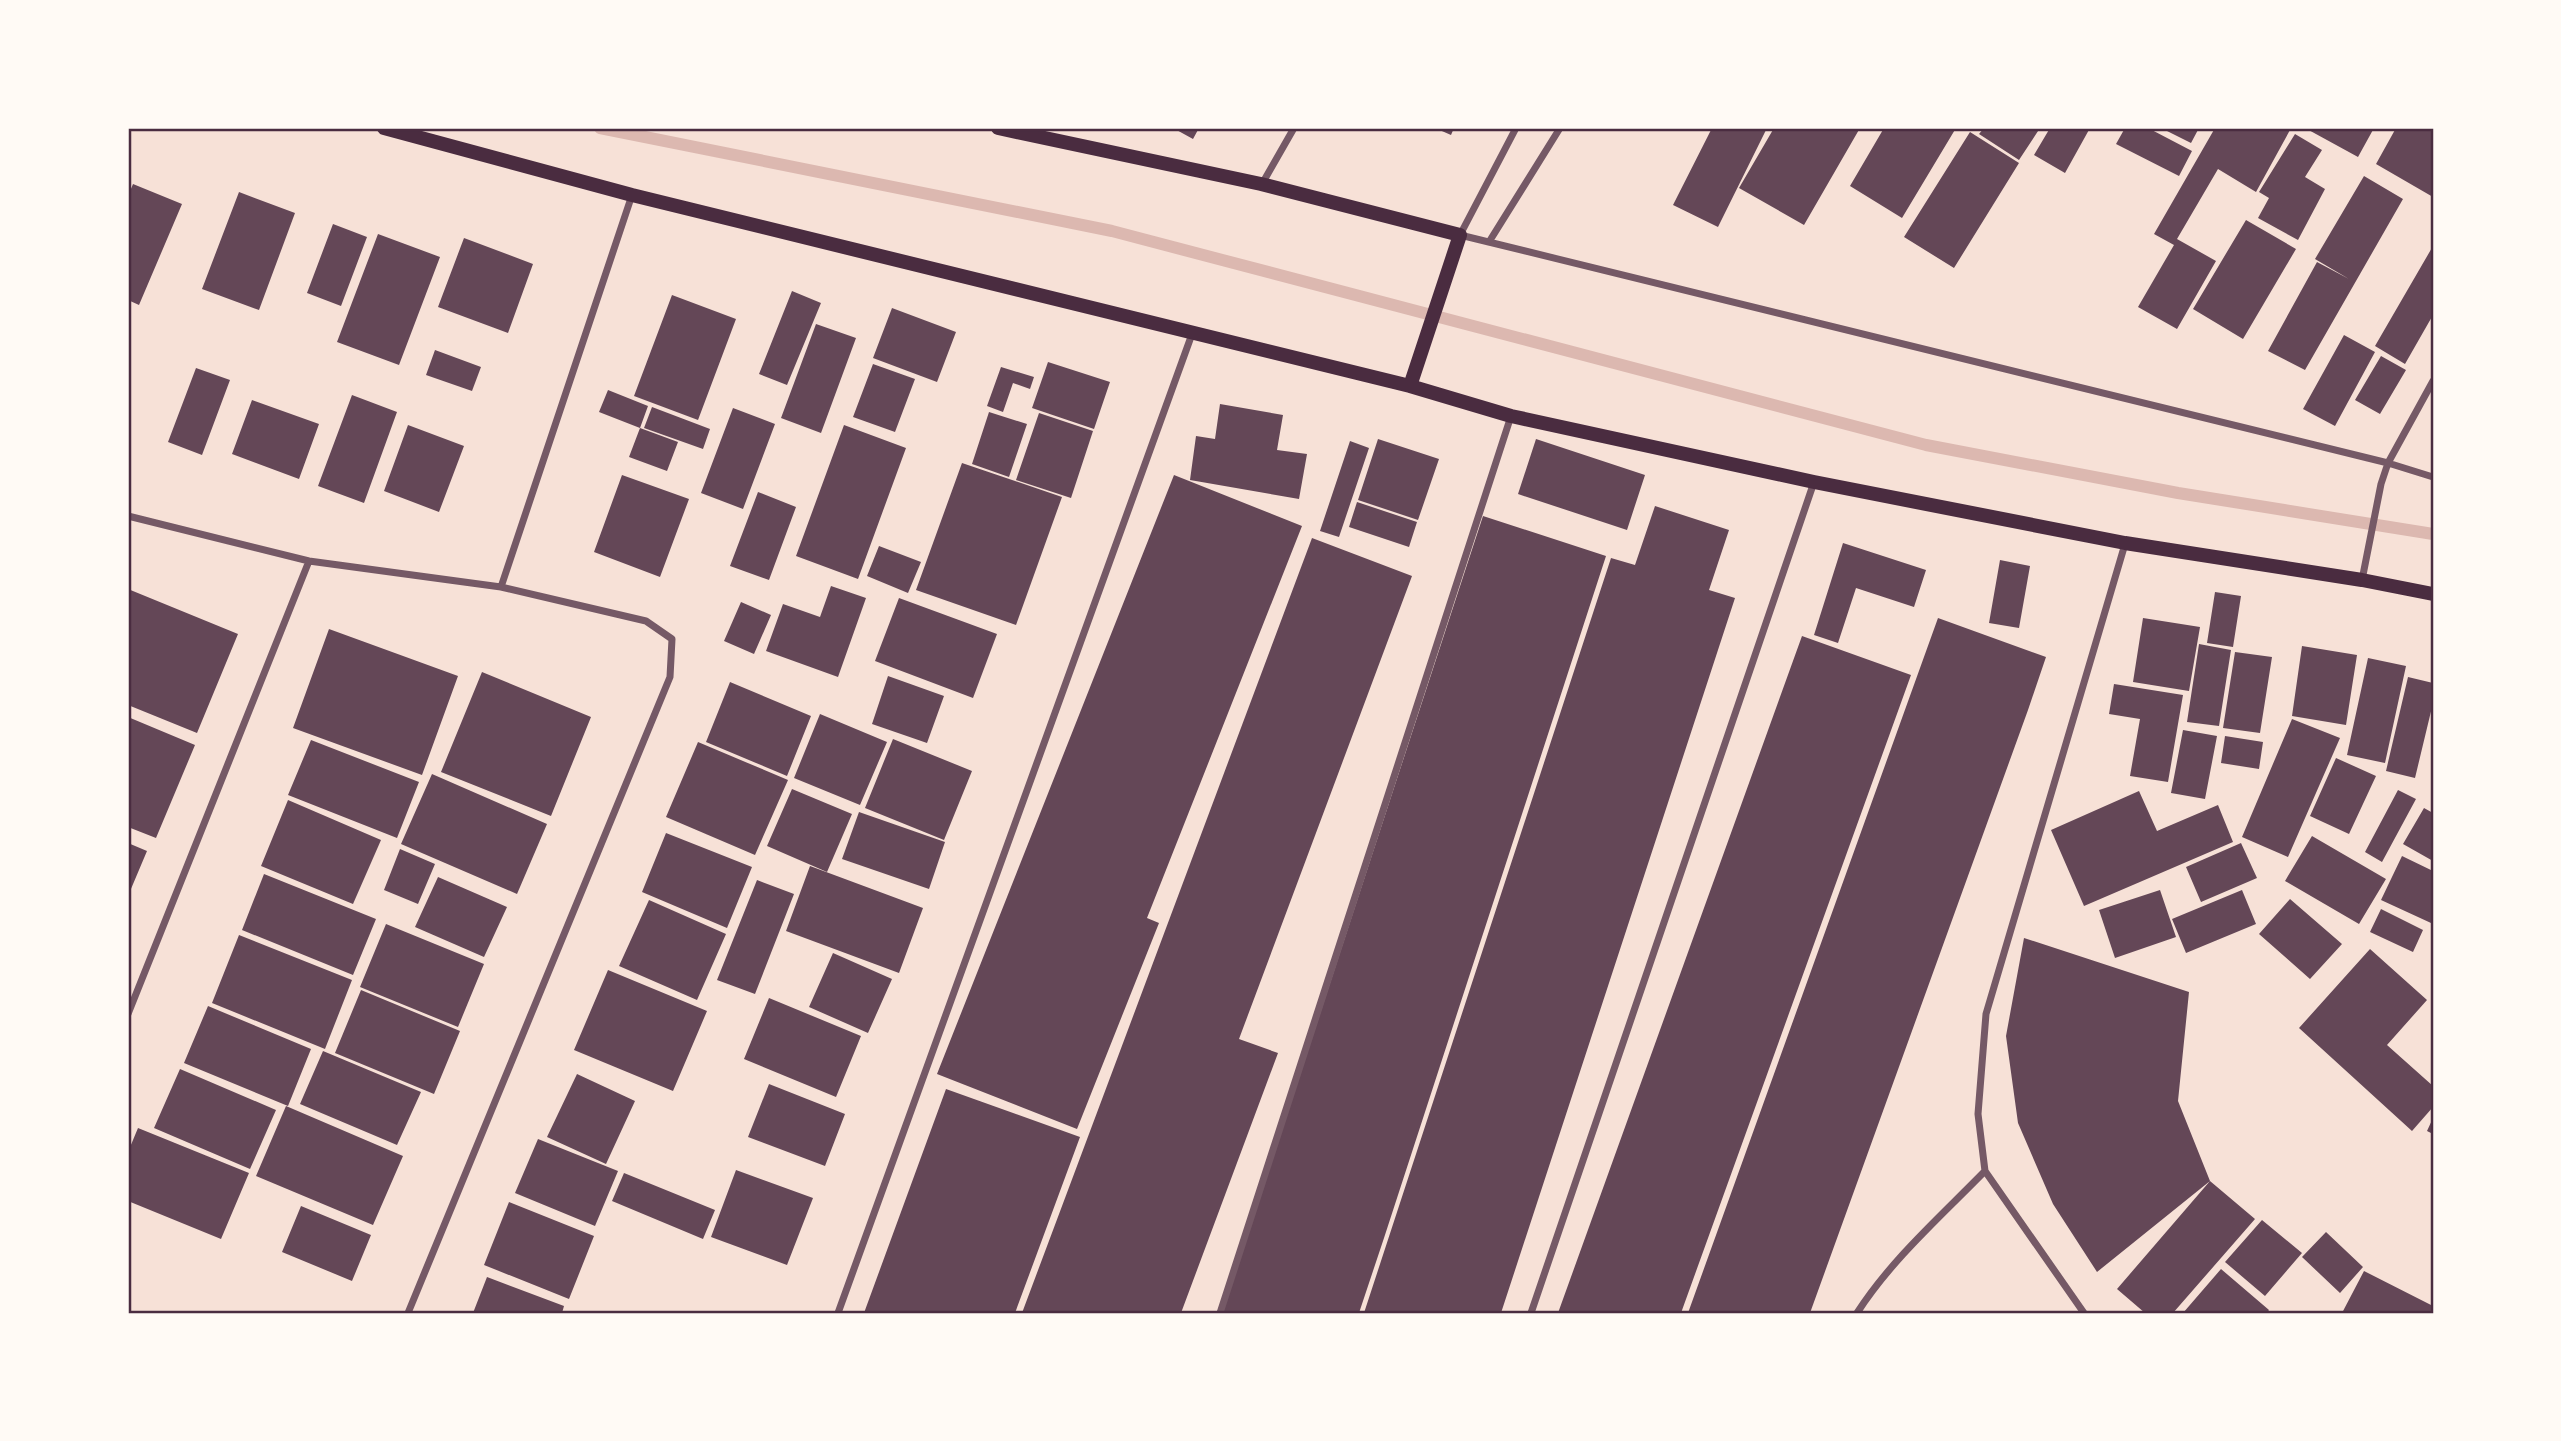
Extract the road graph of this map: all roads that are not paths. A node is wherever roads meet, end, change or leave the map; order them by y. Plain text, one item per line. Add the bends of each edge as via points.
1 (384, 128) edge
2 (998, 128) edge
3 (1294, 128) edge
4 (1516, 128) edge
5 (1560, 128) edge
6 (1261, 184) junction
7 (632, 195) junction
8 (1460, 235) junction
9 (1489, 242) junction
10 (1192, 334) junction
11 (2433, 381) edge
12 (1410, 386) junction
13 (1511, 416) junction
14 (2388, 463) junction
15 (2433, 477) edge
16 (1814, 482) junction
17 (128, 516) edge
18 (2125, 543) junction
19 (309, 561) junction
20 (2362, 580) junction
21 (500, 587) junction
22 (2433, 594) edge
23 (128, 1014) edge
24 (1985, 1171) junction
25 (408, 1313) edge
26 (838, 1313) edge
27 (1220, 1313) edge
28 (1531, 1313) edge
29 (1857, 1313) edge
30 (2084, 1313) edge

1 - 7 main road
2 - 6 main road
3 - 6 street
4 - 8 street
5 - 9 street
6 - 8 main road
7 - 10 main road
7 - 21 street
8 - 9 street
8 - 12 main road
9 - 14 street
10 - 12 main road
10 - 26 street
11 - 14 street
12 - 13 main road
13 - 16 main road
13 - 27 street
14 - 15 street
14 - 20 street
16 - 18 main road
16 - 28 street
17 - 19 street
18 - 20 main road
18 - 24 street via 1986,1014 1978,1114
19 - 21 street
19 - 23 street
20 - 22 main road
21 - 25 street via 646,621 672,639 670,677
24 - 29 street via 1911,1246
24 - 30 street

